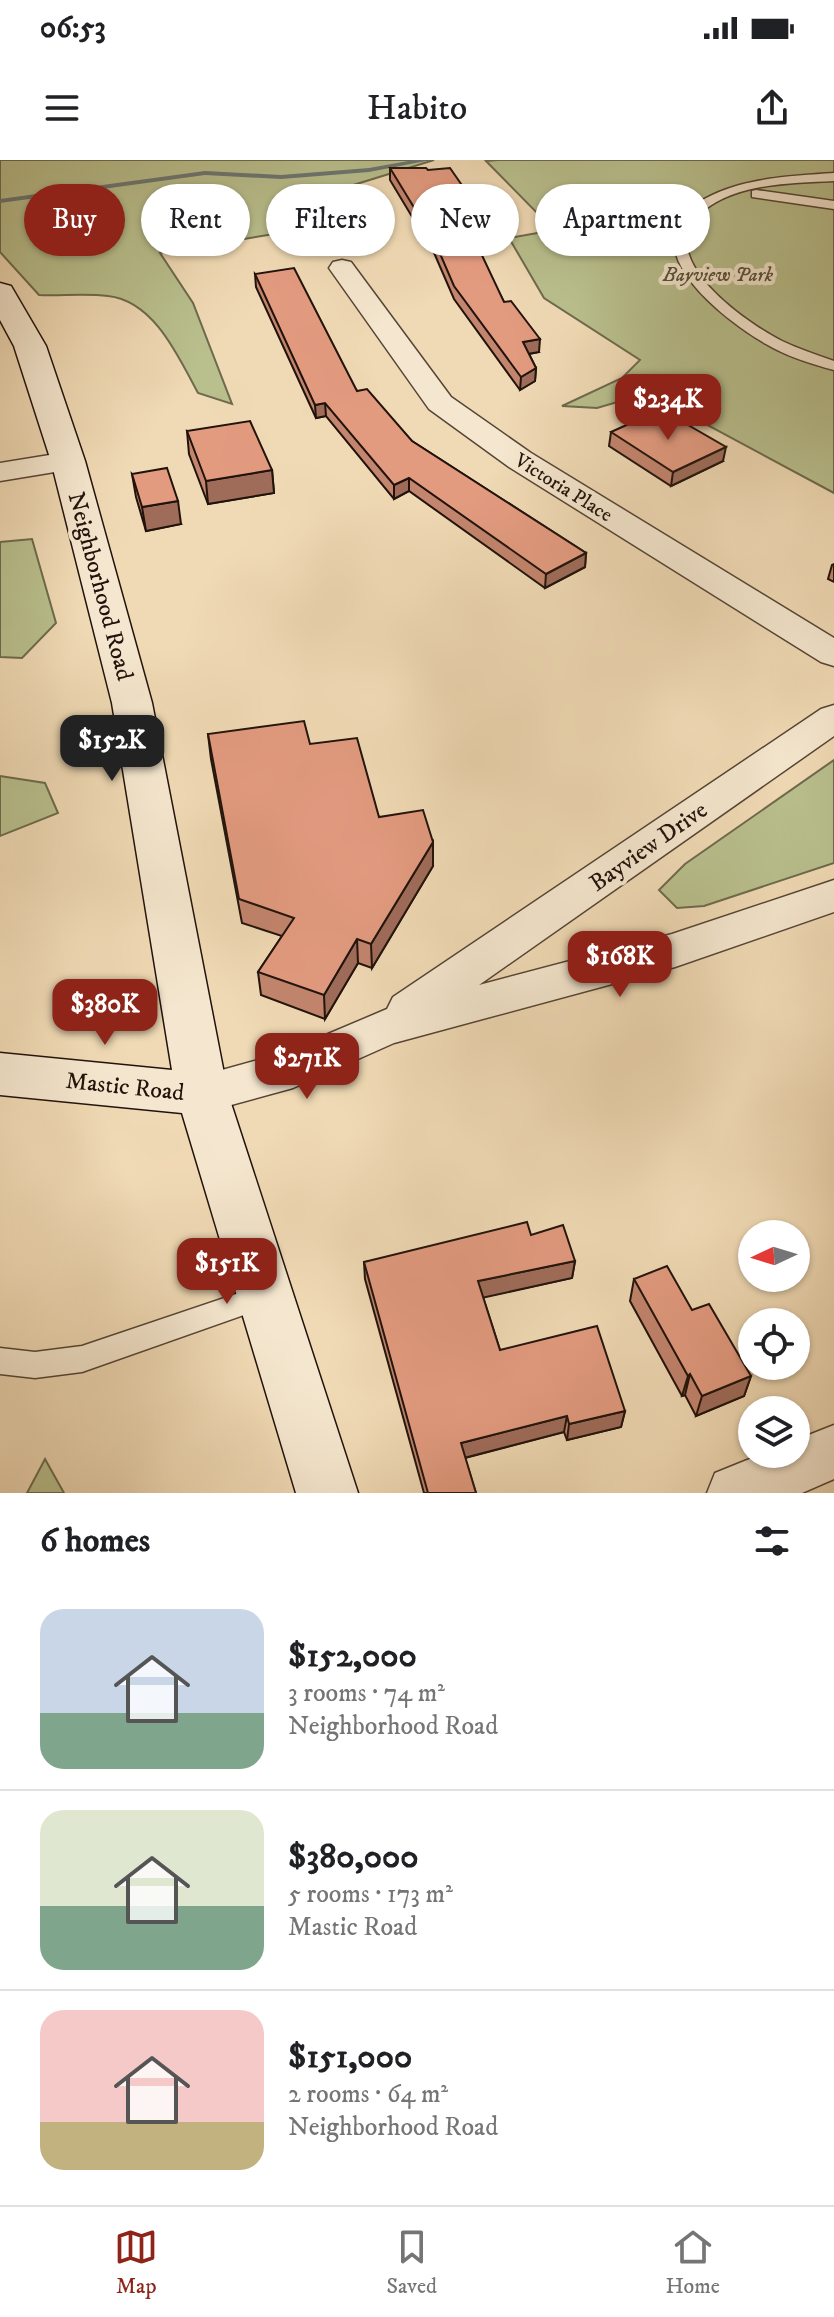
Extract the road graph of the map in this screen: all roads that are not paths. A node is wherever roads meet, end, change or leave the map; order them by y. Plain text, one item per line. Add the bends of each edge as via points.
1 (834, 177) edge
2 (736, 192) junction
3 (834, 205) edge
4 (342, 268) dead end
5 (0, 292) edge
6 (834, 366) edge
7 (68, 461) junction
8 (0, 472) edge
9 (834, 654) edge
10 (834, 718) edge
11 (834, 896) edge
12 (383, 1028) junction
13 (0, 1074) edge
14 (202, 1094) junction
15 (266, 1296) junction
16 (0, 1361) edge
17 (834, 1452) edge
18 (327, 1493) edge
19 (735, 1493) edge

1 - 2 lane
2 - 3 lane
2 - 6 lane via 689,217 680,236 686,268 735,317 774,343
4 - 9 street, Victoria Place via 440,403 520,460
5 - 7 street, Neighborhood Road via 30,346
7 - 8 street
7 - 14 street, Neighborhood Road via 132,703
10 - 12 street, Bayview Drive
11 - 12 street via 675,950
12 - 14 street via 293,1069
13 - 14 street, Mastic Road
14 - 15 street, Neighborhood Road
15 - 16 lane via 82,1359 35,1365
15 - 18 street, Neighborhood Road
17 - 19 street

